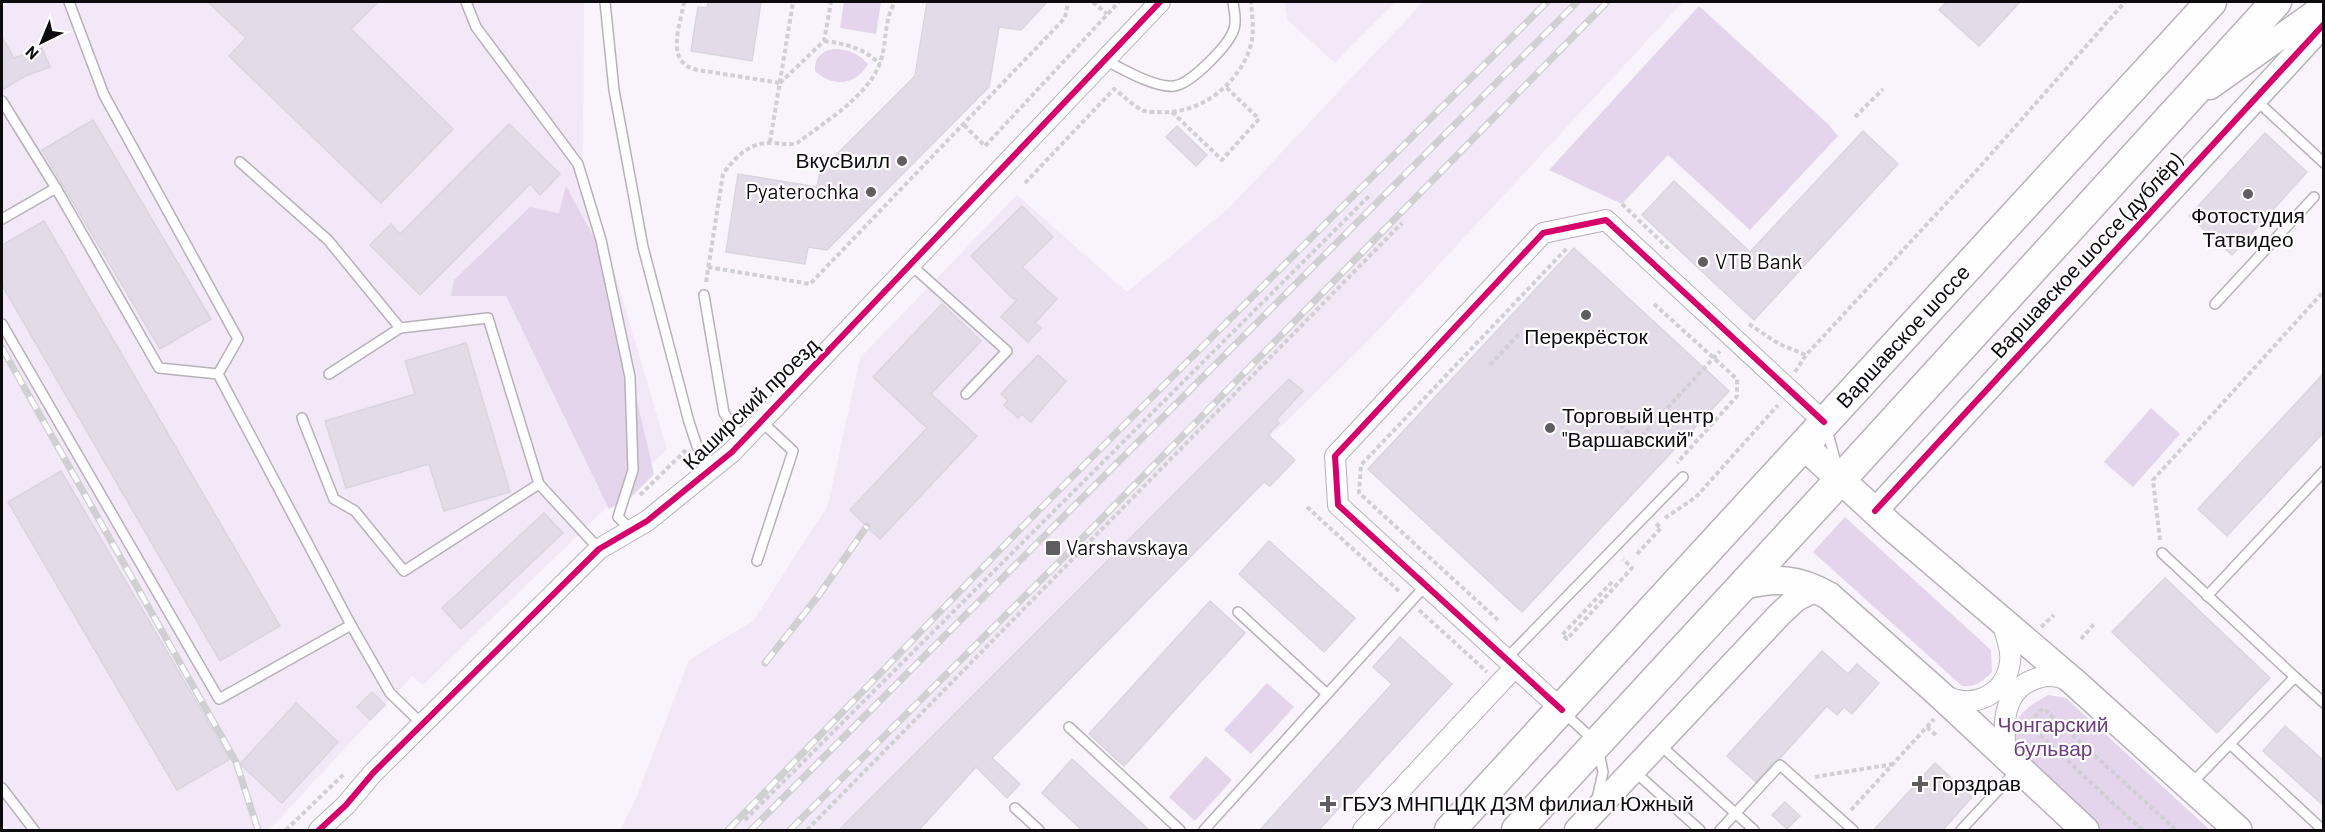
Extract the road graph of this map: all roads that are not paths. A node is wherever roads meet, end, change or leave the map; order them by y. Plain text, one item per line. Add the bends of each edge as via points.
1 (69, 2) edge
2 (466, 2) edge
3 (605, 2) edge
4 (1160, 2) edge
5 (1233, 2) edge
6 (2211, 2) edge
7 (2276, 2) edge
8 (2324, 6) edge
9 (2324, 24) edge
10 (1105, 60) junction
11 (2255, 99) junction
12 (2, 102) edge
13 (2176, 111) junction
14 (240, 162) dead end
15 (2324, 163) edge
16 (56, 188) junction
17 (2314, 197) dead end
18 (2, 219) edge
19 (911, 265) junction
20 (704, 295) road end
21 (2216, 304) dead end
22 (2, 324) edge
23 (400, 328) junction
24 (218, 374) junction
25 (329, 374) dead end
26 (966, 394) dead end
27 (302, 417) dead end
28 (762, 422) junction
29 (1824, 422) junction
30 (745, 439) junction
31 (1803, 445) junction
32 (714, 467) junction
33 (2324, 471) edge
34 (1683, 477) dead end
35 (1840, 480) junction
36 (539, 484) junction
37 (1875, 511) junction
38 (632, 531) junction
39 (599, 549) junction
40 (2162, 553) road end
41 (757, 561) dead end
42 (1426, 585) junction
43 (1742, 586) junction
44 (1816, 589) junction
45 (2207, 596) junction
46 (1238, 612) dead end
47 (2000, 617) junction
48 (351, 625) junction
49 (1510, 663) junction
50 (2295, 677) junction
51 (2075, 683) junction
52 (1936, 691) junction
53 (1327, 694) junction
54 (2324, 703) edge
55 (1562, 711) junction
56 (422, 724) junction
57 (1069, 727) dead end
58 (1597, 743) junction
59 (1659, 744) junction
60 (2230, 744) junction
61 (2012, 764) junction
62 (1634, 771) junction
63 (2189, 787) junction
64 (2, 788) edge
65 (1015, 808) dead end
66 (1593, 813) junction
67 (1736, 814) junction
68 (34, 831) edge
69 (319, 831) edge
70 (1039, 831) edge
71 (1180, 831) edge
72 (1204, 831) edge
73 (1363, 831) edge
74 (1450, 831) edge
75 (1517, 831) edge
76 (1577, 831) edge
77 (1700, 831) edge
78 (1720, 831) edge
79 (1754, 831) edge
80 (1852, 831) edge
81 (1961, 831) edge
82 (2085, 831) edge
83 (2238, 831) edge
84 (2323, 831) edge

1 - 24 lane via 104,95 238,339
2 - 38 lane via 476,27 578,164 601,240 630,377 633,470 618,517
3 - 32 lane via 614,90 643,247 689,423 697,446
4 - 10 street, Каширский проезд
5 - 10 lane via 1234,31 1185,84 1160,84
6 - 29 main road, Варшавское шоссе
7 - 13 main road
8 - 13 street
9 - 11 street, Варшавское шоссе (дублёр)
10 - 19 street, Каширский проезд
11 - 15 lane
11 - 37 street, Варшавское шоссе (дублёр)
12 - 16 lane
13 - 35 main road
14 - 23 lane via 328,240
16 - 18 lane
16 - 24 lane via 159,368
17 - 21 lane
19 - 26 lane via 1007,351
19 - 28 street, Каширский проезд
20 - 30 lane via 724,412
22 - 48 lane via 219,699
23 - 25 lane
23 - 36 lane via 488,318
24 - 48 lane
27 - 36 lane via 334,499 355,511 404,571
28 - 30 street, Каширский проезд
28 - 41 lane via 793,451
29 - 31 main road, Варшавское шоссе
29 - 35 lane
29 - 42 street via 1606,220 1543,233 1335,456 1338,504
30 - 32 street, Каширский проезд
31 - 35 main road
31 - 55 main road, Варшавское шоссе
32 - 38 street, Каширский проезд
33 - 45 lane
34 - 49 lane
35 - 37 main road
35 - 43 main road
36 - 39 lane
37 - 47 main road
38 - 39 street, Каширский проезд
39 - 56 street, Каширский проезд
40 - 45 lane
42 - 49 street
42 - 53 lane
43 - 44 main road via 1789,580
43 - 58 main road
44 - 52 main road via 1829,596
44 - 59 street via 1796,599 1779,615
45 - 50 lane
46 - 53 lane
47 - 51 main road
47 - 52 street via 2011,659 2006,679 1993,694 1974,702 1954,701
48 - 56 lane via 390,693
49 - 55 street
49 - 73 street
50 - 54 lane
50 - 60 lane
51 - 61 street via 2044,675 2023,684 2009,701 2004,736
51 - 63 main road
52 - 61 main road
53 - 72 lane
55 - 58 lane
55 - 74 main road, Варшавское шоссе
56 - 69 street, Каширский проезд
57 - 71 lane
58 - 66 lane via 1603,772
58 - 75 main road
59 - 62 street
59 - 67 lane
60 - 63 lane
60 - 84 lane
61 - 81 lane
61 - 82 main road
62 - 66 street
62 - 77 lane
63 - 83 main road
64 - 68 lane
65 - 70 lane
66 - 76 street
67 - 78 lane
67 - 79 lane
67 - 80 lane via 1780,765

